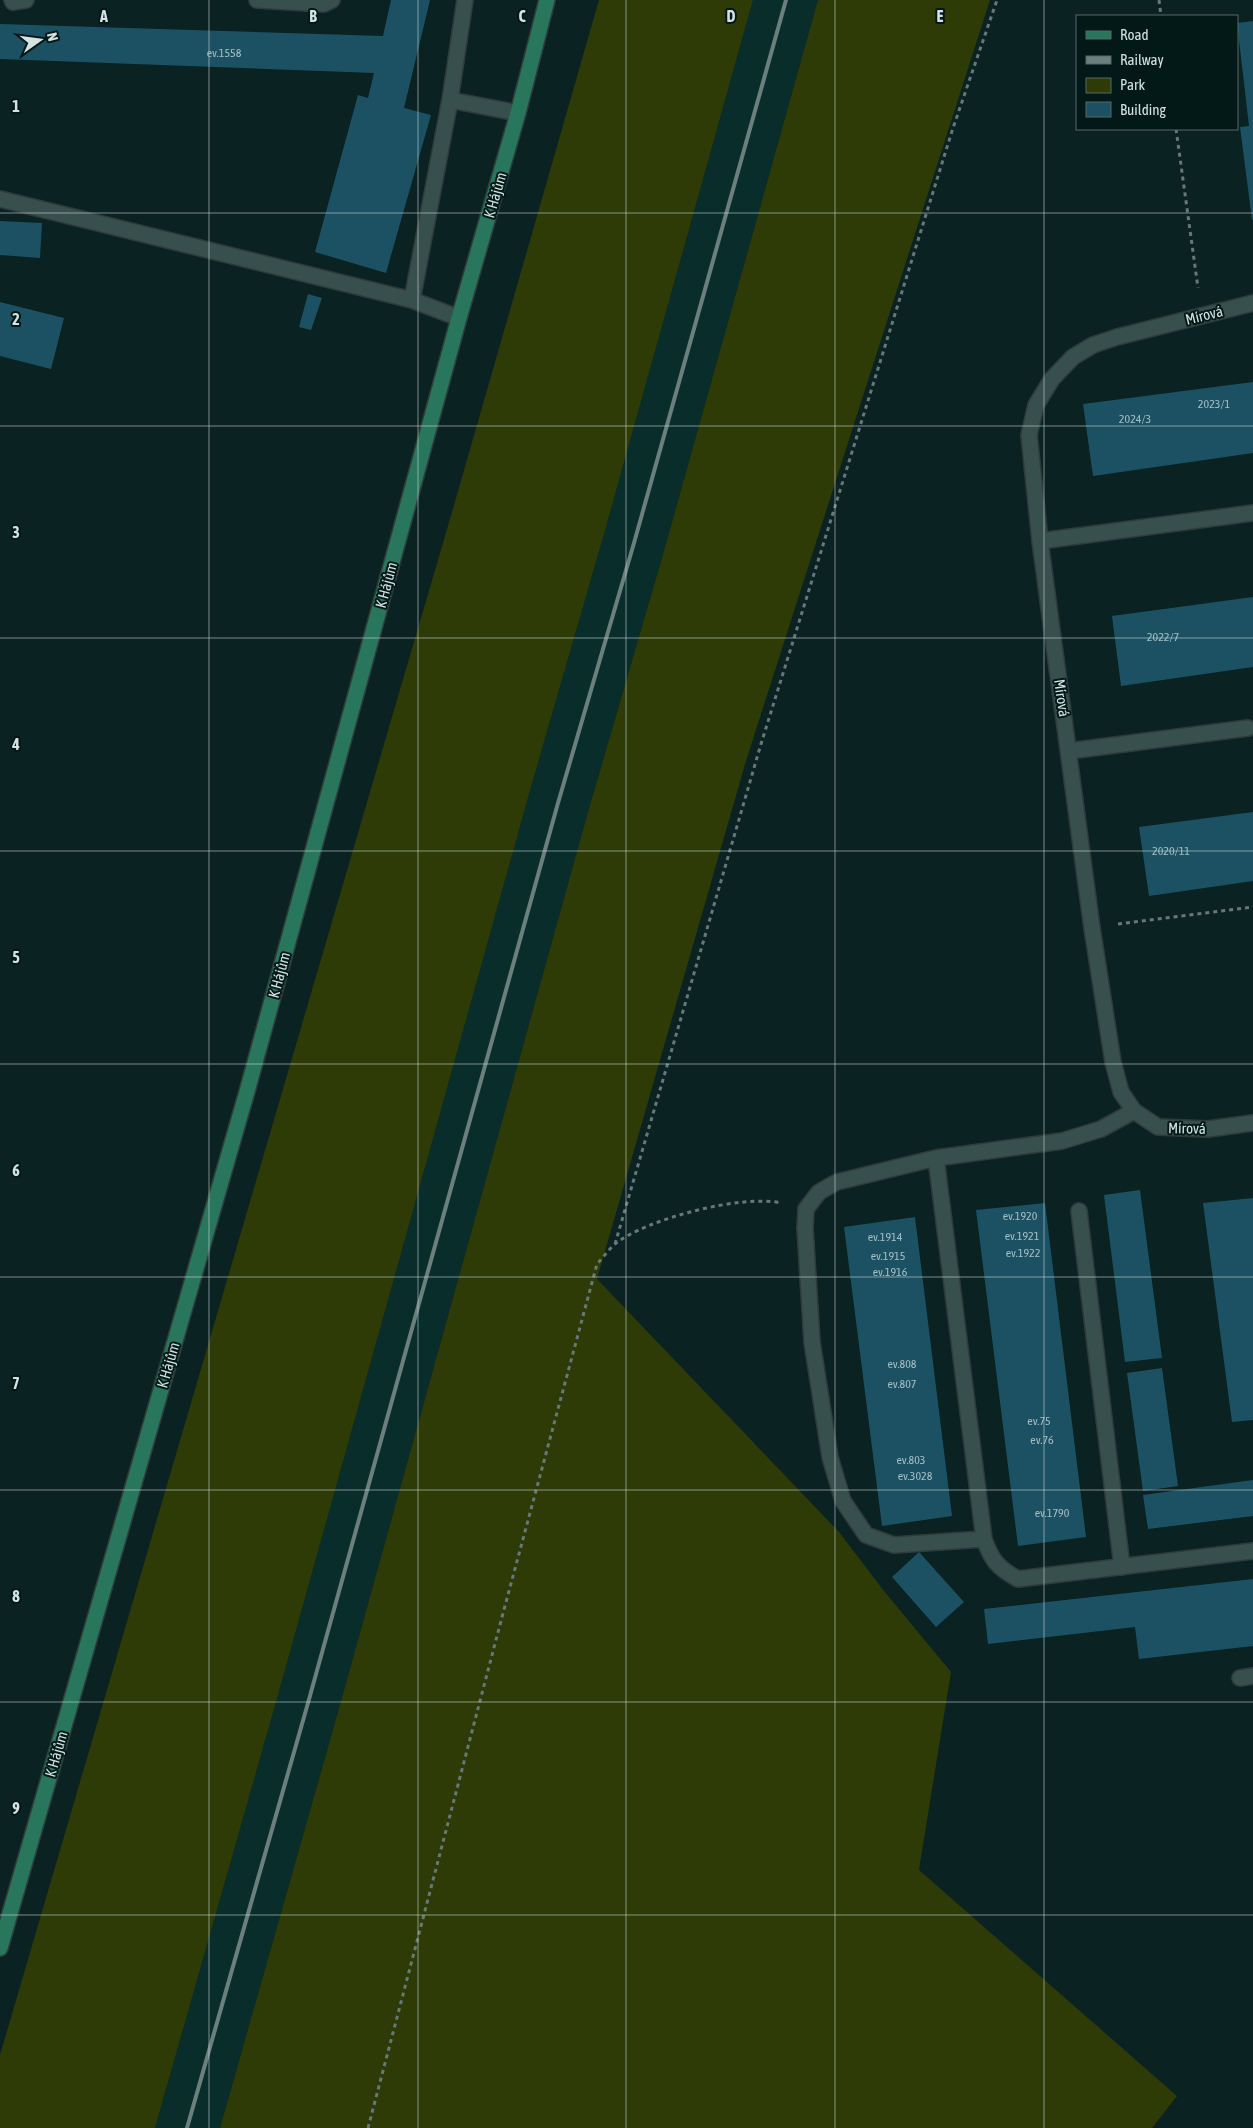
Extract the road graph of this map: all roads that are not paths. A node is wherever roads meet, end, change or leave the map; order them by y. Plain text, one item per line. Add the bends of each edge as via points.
1 (12, 0) edge
2 (26, 0) edge
3 (257, 0) edge
4 (332, 0) edge
5 (465, 0) edge
6 (547, 0) edge
7 (450, 100) junction
8 (518, 113) junction
9 (0, 199) edge
10 (412, 300) junction
11 (1253, 303) edge
12 (459, 318) junction
13 (1253, 513) edge
14 (1040, 541) junction
15 (1248, 728) dead end
16 (1069, 751) junction
17 (1134, 1111) junction
18 (1253, 1124) edge
19 (936, 1158) junction
20 (1079, 1210) dead end
21 (984, 1539) junction
22 (1253, 1551) edge
23 (1122, 1567) junction
24 (0, 1948) edge

1 - 2 street
3 - 4 street via 324,4
5 - 7 street
6 - 8 street, K Hájům
7 - 8 street
7 - 10 street
8 - 12 street, K Hájům
9 - 10 street
10 - 12 street
11 - 14 street, Mírová via 1093,345 1073,357 1052,378 1036,405 1029,435
12 - 24 street, K Hájům via 248,1088
13 - 14 street
14 - 16 street, Mírová
15 - 16 street
16 - 17 street, Mírová via 1113,1062 1121,1092
17 - 18 street, Mírová via 1158,1128 1208,1129
17 - 19 street via 1101,1129 1062,1141
19 - 21 street
19 - 21 street via 837,1182 819,1192 806,1209 812,1342 830,1457 843,1501 866,1535 894,1545
20 - 23 street
21 - 23 street via 1002,1571 1018,1579
22 - 23 street

